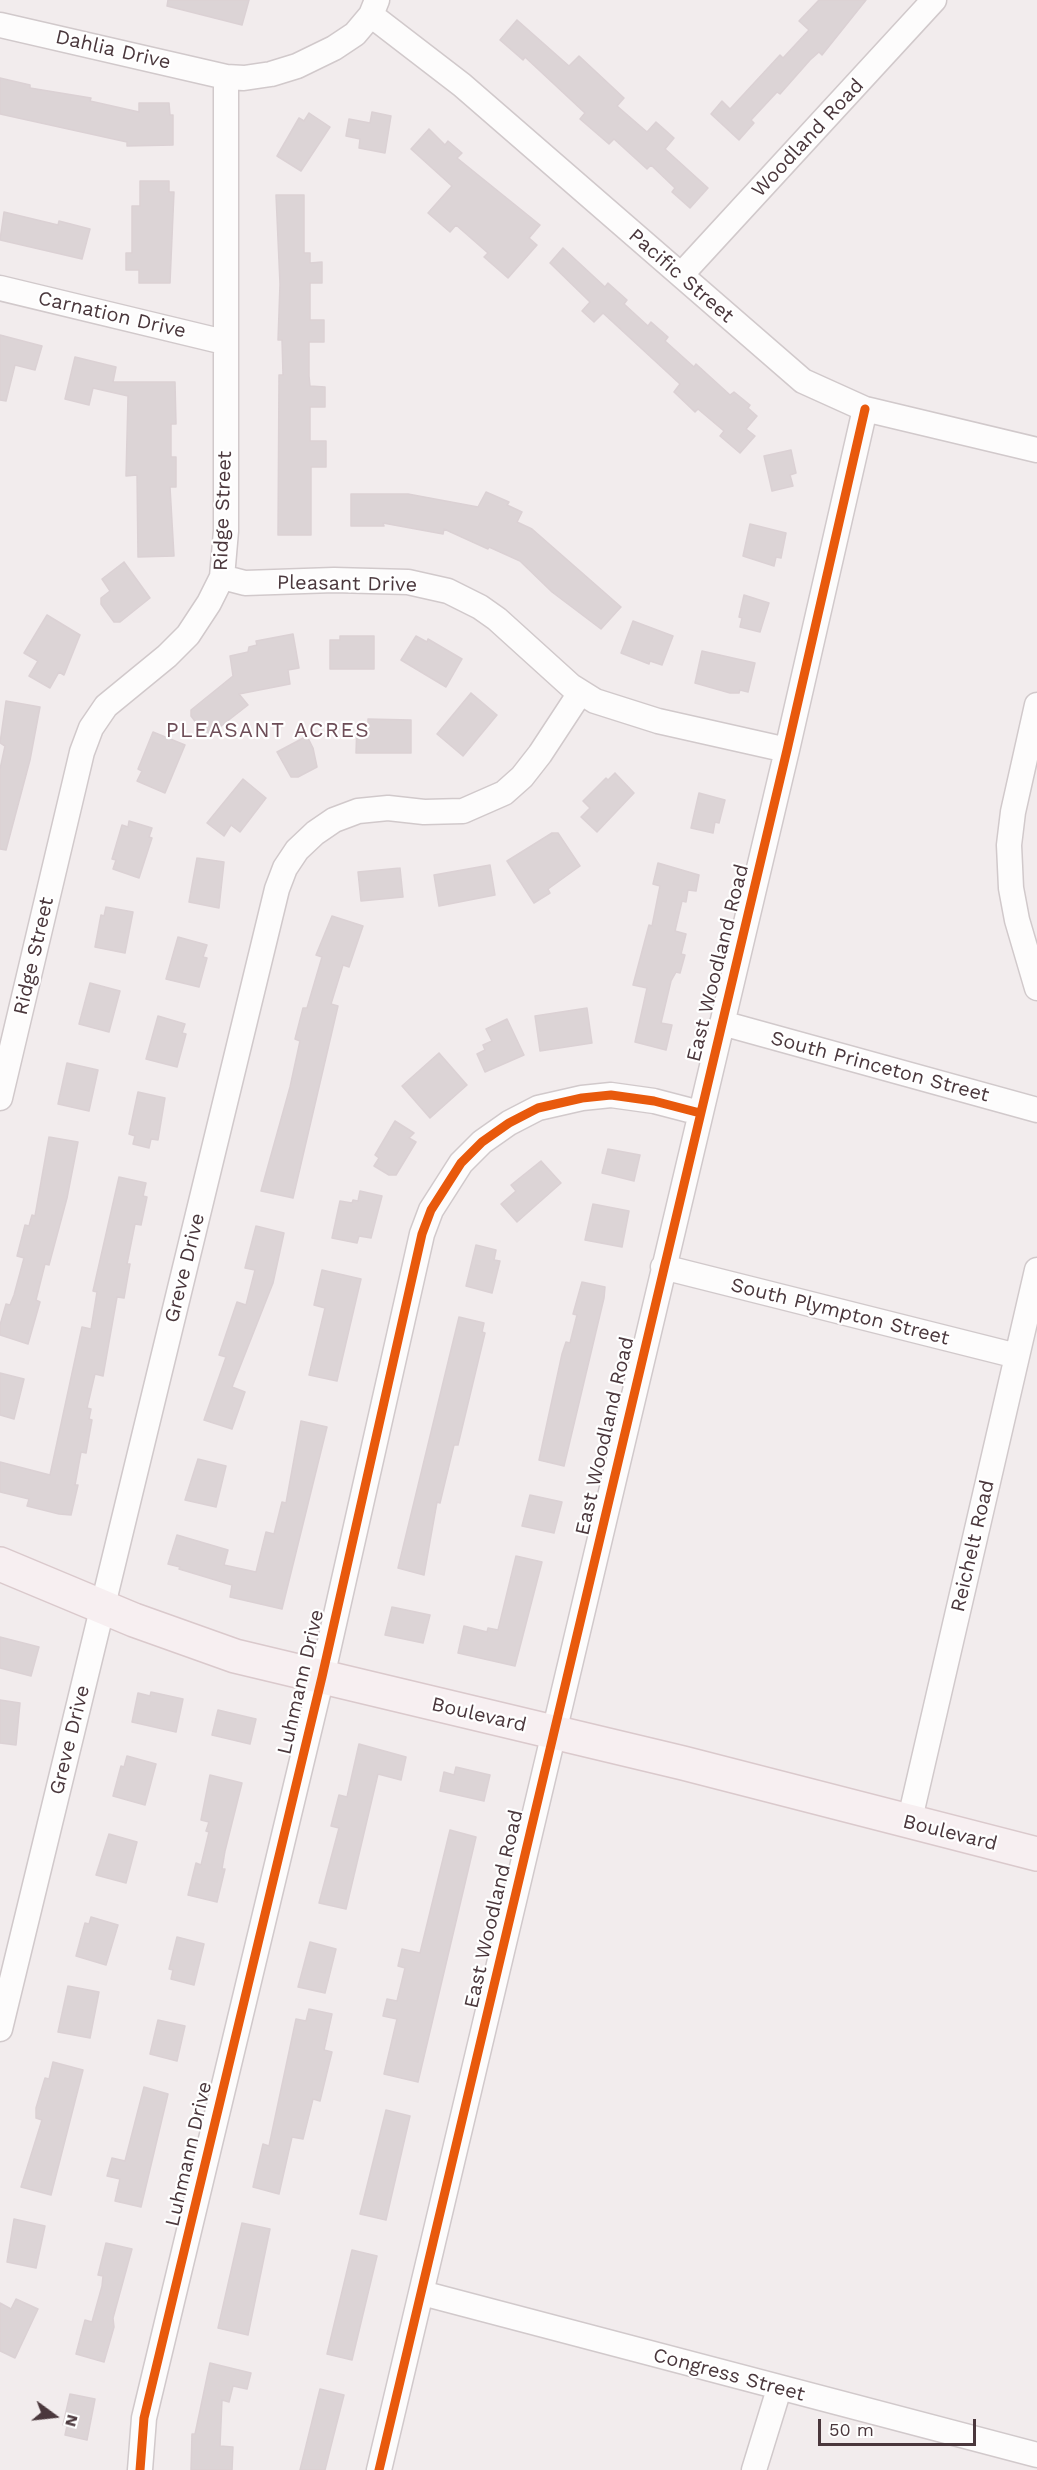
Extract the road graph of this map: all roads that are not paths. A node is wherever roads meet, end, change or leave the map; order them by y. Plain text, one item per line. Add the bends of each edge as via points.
1 (933, 0) edge
2 (374, 8) edge
3 (0, 25) edge
4 (226, 77) junction
5 (681, 275) junction
6 (0, 288) edge
7 (224, 342) junction
8 (865, 409) junction
9 (1037, 450) edge
10 (222, 577) junction
11 (580, 693) junction
12 (1037, 705) edge
13 (787, 750) junction
14 (1037, 988) edge
15 (722, 1023) junction
16 (6, 1048) edge
17 (0, 1098) edge
18 (1037, 1110) edge
19 (700, 1113) junction
20 (663, 1267) junction
21 (1037, 1270) edge
22 (1017, 1356) junction
23 (0, 1564) edge
24 (103, 1607) junction
25 (322, 1677) junction
26 (554, 1733) junction
27 (909, 1823) junction
28 (1037, 1854) edge
29 (0, 2029) edge
30 (422, 2293) junction
31 (779, 2389) junction
32 (1037, 2455) edge
33 (140, 2470) edge
34 (380, 2470) edge
35 (754, 2470) edge
36 (1034, 2470) edge

1 - 5 street, Woodland Road
2 - 4 street via 356,34 297,66 271,75
2 - 5 street, Pacific Street
3 - 4 street, Dahlia Drive
4 - 7 street, Ridge Street
5 - 8 street, Pacific Street via 790,372 818,390
6 - 7 street, Carnation Drive
7 - 10 street, Ridge Street via 226,531
8 - 9 street, Pacific Street
8 - 13 street, East Woodland Road
10 - 11 street, Pleasant Drive via 245,583 408,582 448,591 496,619
10 - 16 street, Ridge Street via 188,635 106,706 91,728
11 - 13 street, Pleasant Drive via 658,721
11 - 24 street, Greve Drive via 540,754 504,793 477,806 450,812 388,808 358,811 315,833 285,868
12 - 14 street via 1012,812 1009,845 1017,920
13 - 15 street, East Woodland Road
15 - 18 street, South Princeton Street
15 - 19 street, East Woodland Road
16 - 17 street, Ridge Street
19 - 20 street, East Woodland Road
19 - 25 street, Luhmann Drive via 624,1096 557,1103 525,1114 495,1132 461,1163 447,1183 422,1234
20 - 22 street, South Plympton Street
20 - 26 street, East Woodland Road
21 - 22 street, Reichelt Road
22 - 27 street, Reichelt Road
23 - 24 street, Boulevard
24 - 25 street, Boulevard via 209,1648
24 - 29 street, Greve Drive
25 - 26 street, Boulevard
25 - 33 street, Luhmann Drive via 144,2418
26 - 27 street, Boulevard
26 - 30 street, East Woodland Road
27 - 28 street, Boulevard
30 - 31 street, Congress Street
30 - 34 street, East Woodland Road
31 - 32 street, Congress Street
31 - 35 street
32 - 36 street

